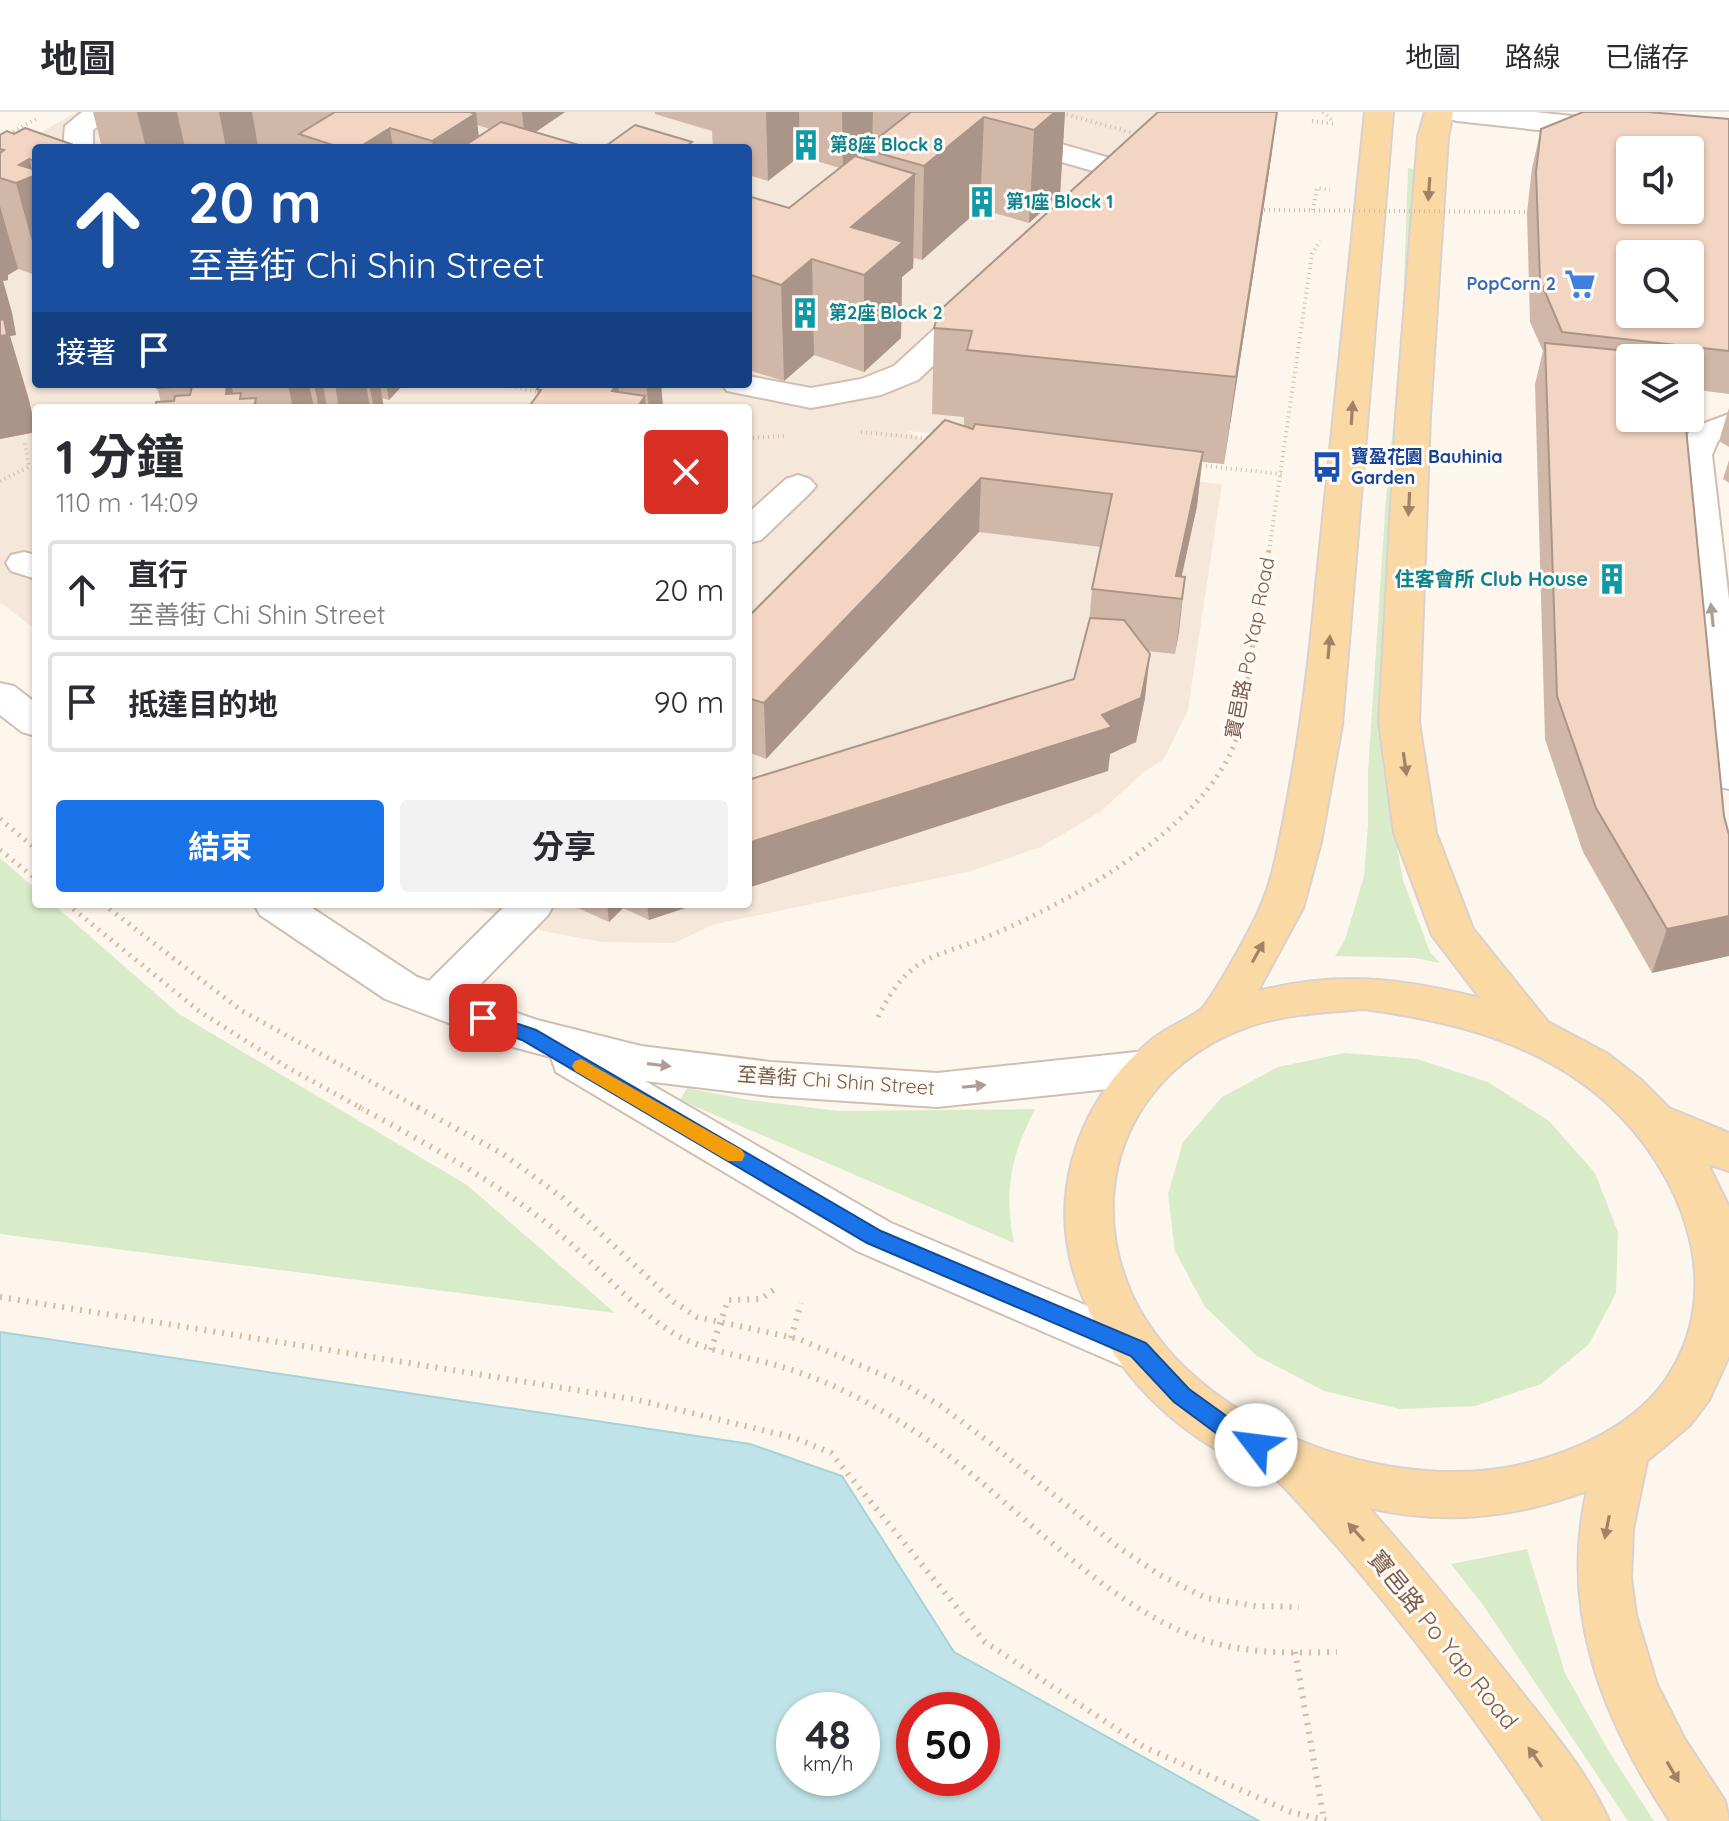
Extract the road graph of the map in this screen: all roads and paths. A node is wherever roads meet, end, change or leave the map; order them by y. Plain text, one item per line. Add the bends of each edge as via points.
1 (49, 112) edge
2 (103, 112) edge
3 (919, 112) edge
4 (1323, 112) edge
5 (1379, 112) edge
6 (1439, 112) edge
7 (1457, 112) edge
8 (1692, 112) edge
9 (1045, 114) edge
10 (1729, 116) edge
11 (1312, 121) dead end
12 (1336, 124) junction
13 (1342, 134) dead end
14 (1008, 137) junction
15 (0, 139) edge
16 (1729, 142) edge
17 (78, 144) edge
18 (1129, 160) junction
19 (1317, 188) dead end
20 (1341, 204) dead end
21 (1264, 210) edge
22 (1313, 210) junction
23 (1527, 212) dead end
24 (1333, 216) dead end
25 (1326, 229) dead end
26 (998, 288) edge
27 (752, 387) edge
28 (519, 388) edge
29 (556, 396) edge
30 (1729, 424) edge
31 (852, 431) dead end
32 (795, 434) dead end
33 (752, 438) edge
34 (941, 440) edge
35 (25, 443) dead end
36 (1187, 465) edge
37 (1282, 474) junction
38 (0, 481) edge
39 (798, 486) dead end
40 (752, 528) edge
41 (0, 695) edge
42 (32, 720) edge
43 (1729, 776) edge
44 (0, 819) edge
45 (32, 846) edge
46 (0, 850) edge
47 (32, 876) edge
48 (72, 908) edge
49 (108, 908) edge
50 (281, 908) edge
51 (529, 908) edge
52 (436, 1002) junction
53 (878, 1017) dead end
54 (1219, 1020) junction
55 (1530, 1031) junction
56 (529, 1035) junction
57 (1146, 1068) junction
58 (1653, 1121) junction
59 (1729, 1153) edge
60 (776, 1288) dead end
61 (0, 1297) edge
62 (801, 1303) dead end
63 (721, 1322) junction
64 (791, 1338) junction
65 (711, 1350) junction
66 (1138, 1350) junction
67 (1711, 1381) edge
68 (1623, 1450) junction
69 (1298, 1466) junction
70 (1299, 1607) dead end
71 (1295, 1652) junction
72 (1337, 1652) dead end
73 (1326, 1820) edge
74 (1579, 1821) edge
75 (1704, 1821) edge

1 - 15 path
2 - 17 street via 79,126
3 - 14 street
4 - 12 path
54 -> 5 main road via 1282,908 1322,725
6 -> 55 main road, 寶邑路 Po Yap Road via 1413,416 1399,722 1415,833 1454,935
7 - 16 street
8 - 10 street
9 - 14 street
9 - 18 street
9 - 18 path, bridge
11 - 12 path
12 - 13 path
14 - 18 street
19 - 22 path
20 - 24 path
21 - 22 path, bridge
22 - 23 path, bridge
25 - 37 path, 寶邑路 Po Yap Road via 1312,254
26 - 27 street via 906,373 869,388 811,398
28 - 29 path
43 -> 30 street via 1695,455 1703,435
31 - 34 path
32 - 33 path
35 - 38 path via 29,467
36 - 37 path
37 - 53 path, 寶邑路 Po Yap Road via 1237,738 1218,776 1184,813 1126,858 1010,927 933,952 909,968 894,984
39 - 40 street
41 - 42 street
44 - 45 path
46 - 47 path
48 - 65 path via 199,1011 285,1066 468,1167 553,1228 666,1329
49 - 63 path via 242,1011 503,1154 563,1198 674,1302 697,1317
50 - 52 street, 至善街 Chi Shin Street via 401,988
51 - 52 street
52 - 56 street, 至善街 Chi Shin Street
54 - 55 main road, 寶邑路 Po Yap Road via 1309,996 1364,993 1448,1005
54 - 57 main road, 寶邑路 Po Yap Road
55 - 58 main road, 寶邑路 Po Yap Road via 1607,1079
56 -> 57 street, 至善街 Chi Shin Street via 641,1063 771,1079 937,1090
56 - 66 street, 至善街 Chi Shin Street via 874,1237
57 - 66 main road, 寶邑路 Po Yap Road via 1103,1127 1086,1203 1097,1274
58 - 59 main road
58 - 67 main road, 寶邑路 Po Yap Road via 1695,1182 1719,1250
60 - 63 path via 761,1299 728,1300
61 - 73 path via 638,1400 795,1438 831,1453 985,1642 1144,1747 1291,1812
62 - 64 path
63 - 64 path
63 - 65 path
64 - 70 path via 904,1384 941,1406 1160,1575 1206,1598
65 - 71 path via 822,1381 904,1423 956,1458 1071,1559 1141,1612 1200,1639 1264,1653
66 - 69 main road, 寶邑路 Po Yap Road via 1181,1395 1235,1435
67 - 68 main road, 寶邑路 Po Yap Road
68 - 69 main road, 寶邑路 Po Yap Road via 1553,1481 1471,1496 1383,1490
68 -> 75 main road via 1605,1540 1606,1608 1631,1691
74 -> 69 main road, 寶邑路 Po Yap Road via 1412,1595
71 - 72 path
71 - 73 path

